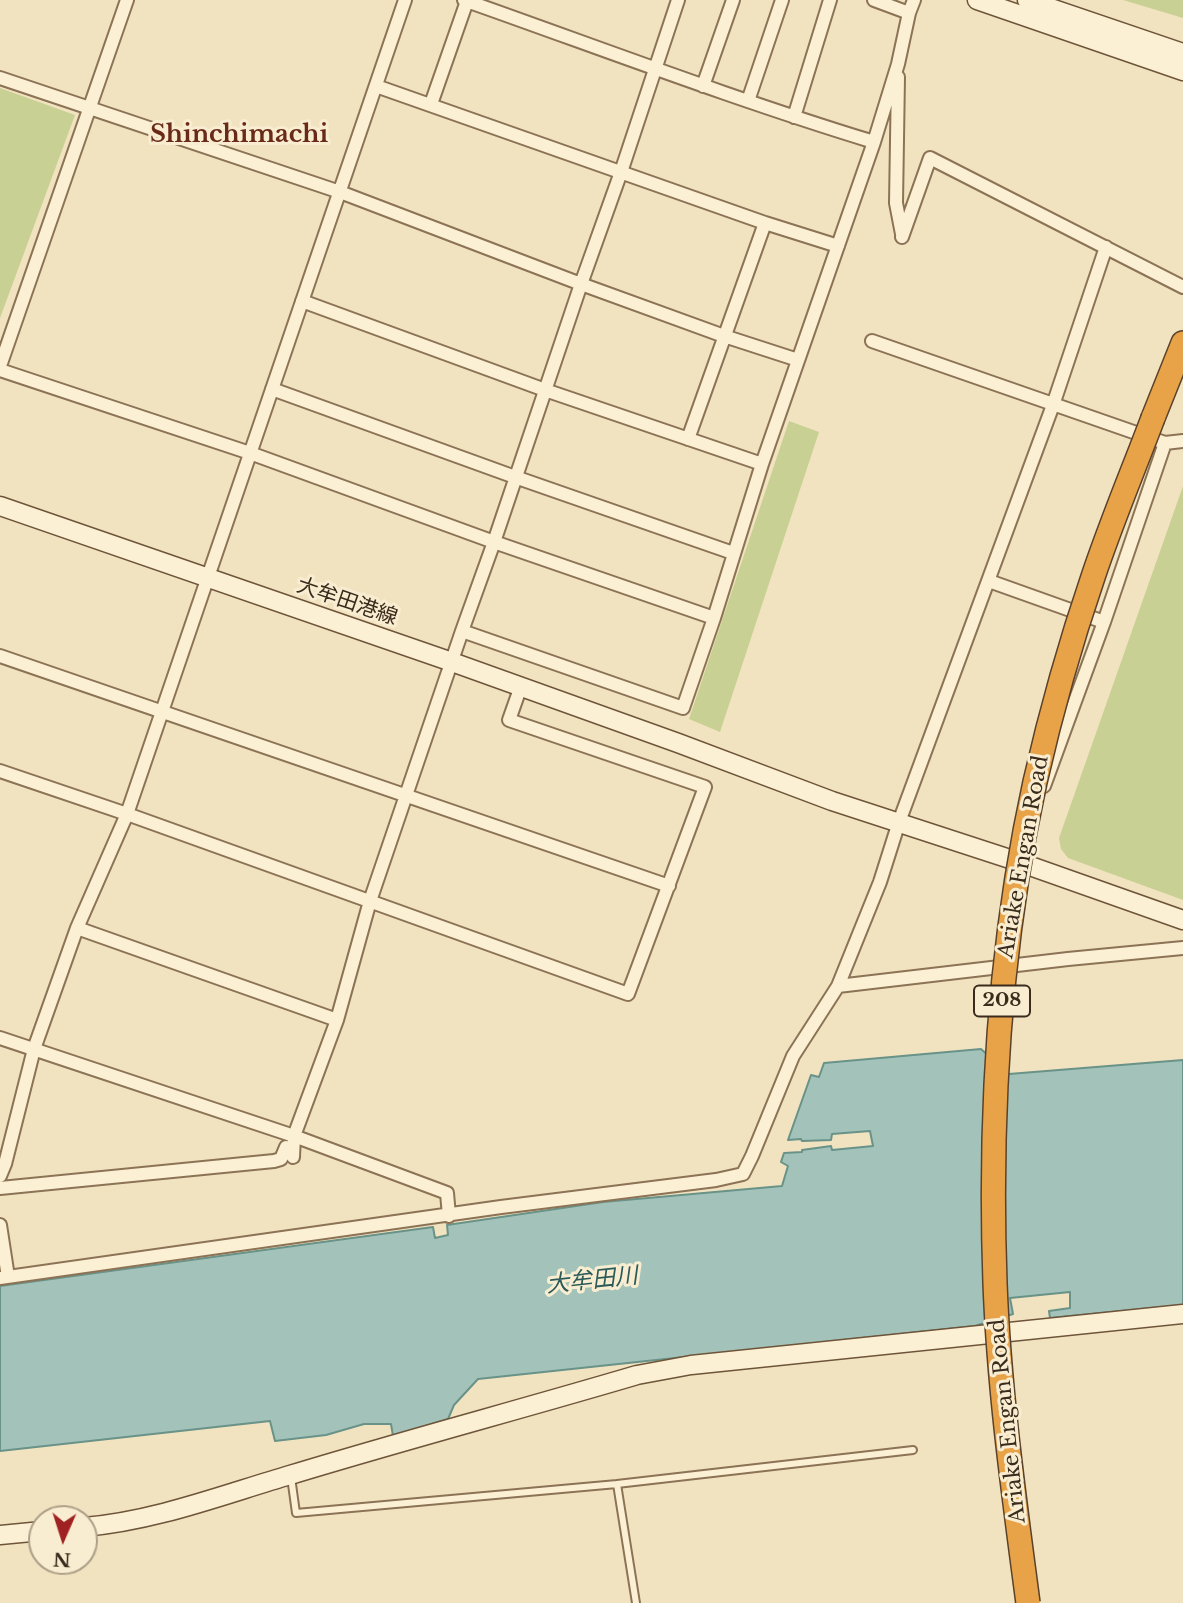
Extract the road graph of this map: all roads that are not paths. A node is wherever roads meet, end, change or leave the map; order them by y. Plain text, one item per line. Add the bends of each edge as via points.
1 (127, 0) edge
2 (405, 0) edge
3 (678, 0) edge
4 (733, 0) edge
5 (782, 0) edge
6 (830, 0) edge
7 (874, 0) edge
8 (977, 0) edge
9 (1027, 0) edge
10 (466, 1) edge
11 (911, 6) edge
12 (1183, 53) edge
13 (898, 64) junction
14 (655, 70) junction
15 (1183, 71) edge
16 (0, 78) edge
17 (376, 86) junction
18 (703, 86) junction
19 (748, 101) junction
20 (431, 104) junction
21 (88, 108) junction
22 (794, 117) junction
23 (874, 142) junction
24 (621, 172) junction
25 (340, 192) junction
26 (765, 223) junction
27 (838, 246) junction
28 (1106, 247) junction
29 (581, 284) junction
30 (1183, 287) edge
31 (302, 301) junction
32 (724, 336) junction
33 (872, 341) dead end
34 (1183, 343) edge
35 (798, 360) junction
36 (0, 368) edge
37 (272, 389) junction
38 (545, 390) junction
39 (1054, 405) junction
40 (688, 439) junction
41 (1183, 441) edge
42 (1165, 443) junction
43 (250, 453) junction
44 (762, 464) junction
45 (515, 477) junction
46 (0, 506) edge
47 (494, 542) junction
48 (733, 553) junction
49 (208, 578) junction
50 (989, 581) junction
51 (714, 618) junction
52 (1104, 622) junction
53 (462, 631) junction
54 (0, 656) edge
55 (452, 662) junction
56 (520, 686) junction
57 (161, 711) junction
58 (0, 771) edge
59 (407, 796) junction
60 (127, 814) junction
61 (900, 822) junction
62 (1016, 861) junction
63 (669, 886) junction
64 (370, 901) junction
65 (1183, 919) edge
66 (77, 928) junction
67 (1183, 948) edge
68 (838, 986) junction
69 (337, 1020) junction
70 (0, 1038) edge
71 (34, 1049) junction
72 (294, 1136) junction
73 (2, 1167) edge
74 (0, 1188) edge
75 (449, 1216) junction
76 (0, 1225) edge
77 (4, 1278) edge
78 (1183, 1314) edge
79 (913, 1450) dead end
80 (290, 1474) junction
81 (617, 1484) junction
82 (98, 1525) edge
83 (28, 1532) edge
84 (0, 1535) edge
85 (636, 1603) edge
86 (1028, 1603) edge

1 - 21 street
2 - 17 street
3 - 14 street
4 - 18 street
5 - 19 street
6 - 22 street
7 - 11 street
8 - 15 street
9 - 12 street
10 - 14 street
10 - 20 street
11 - 13 street
13 - 23 street
13 - 28 street via 896,203 902,237 930,158
14 - 18 street
14 - 24 street
16 - 21 street
17 - 20 street
17 - 25 street
18 - 19 street
19 - 22 street
20 - 24 street
21 - 25 street
21 - 36 street
22 - 23 street
23 - 27 street
24 - 26 street
24 - 29 street
25 - 29 street
25 - 31 street
26 - 27 street
26 - 32 street
27 - 35 street
28 - 30 street
28 - 39 street
29 - 32 street
29 - 38 street
31 - 37 street
31 - 38 street
32 - 35 street
32 - 40 street
33 - 39 street
34 - 86 highway, Ariake Engan Road / 208, bridge via 1093,576 1058,688 1015,890 1003,987 992,1188 995,1286
35 - 44 street
36 - 43 street
37 - 43 street
37 - 45 street
38 - 40 street
38 - 45 street
39 - 42 street
39 - 50 street
40 - 44 street
41 - 42 street
42 - 52 street
43 - 47 street
43 - 49 street
44 - 48 street
45 - 47 street
45 - 48 street
46 - 49 street, 大牟田港線
47 - 51 street
47 - 53 street
48 - 51 street
49 - 55 street, 大牟田港線
49 - 57 street
50 - 52 street
50 - 61 street
51 - 53 street via 683,708
52 - 62 street
53 - 55 street
54 - 57 street
55 - 56 street, 大牟田港線
55 - 59 street
56 - 61 street, 大牟田港線
56 - 63 street via 509,720 705,787
57 - 59 street
57 - 60 street
58 - 60 street
59 - 63 street
59 - 64 street
60 - 64 street
60 - 66 street
61 - 62 street, 大牟田港線
61 - 68 street
62 - 65 street, 大牟田港線
63 - 64 street via 628,994
64 - 69 street
66 - 69 street
66 - 71 street
67 - 68 street
68 - 75 street via 793,1056 743,1174
69 - 72 street
70 - 71 street
71 - 72 street
71 - 73 street
72 - 74 street via 293,1157 286,1147 281,1159 274,1161
72 - 75 street via 447,1192
75 - 77 street
76 - 77 street
78 - 80 street via 691,1365 637,1375
79 - 81 lane
80 - 81 lane via 296,1513
80 - 82 street via 138,1520
81 - 85 lane
83 - 84 street

